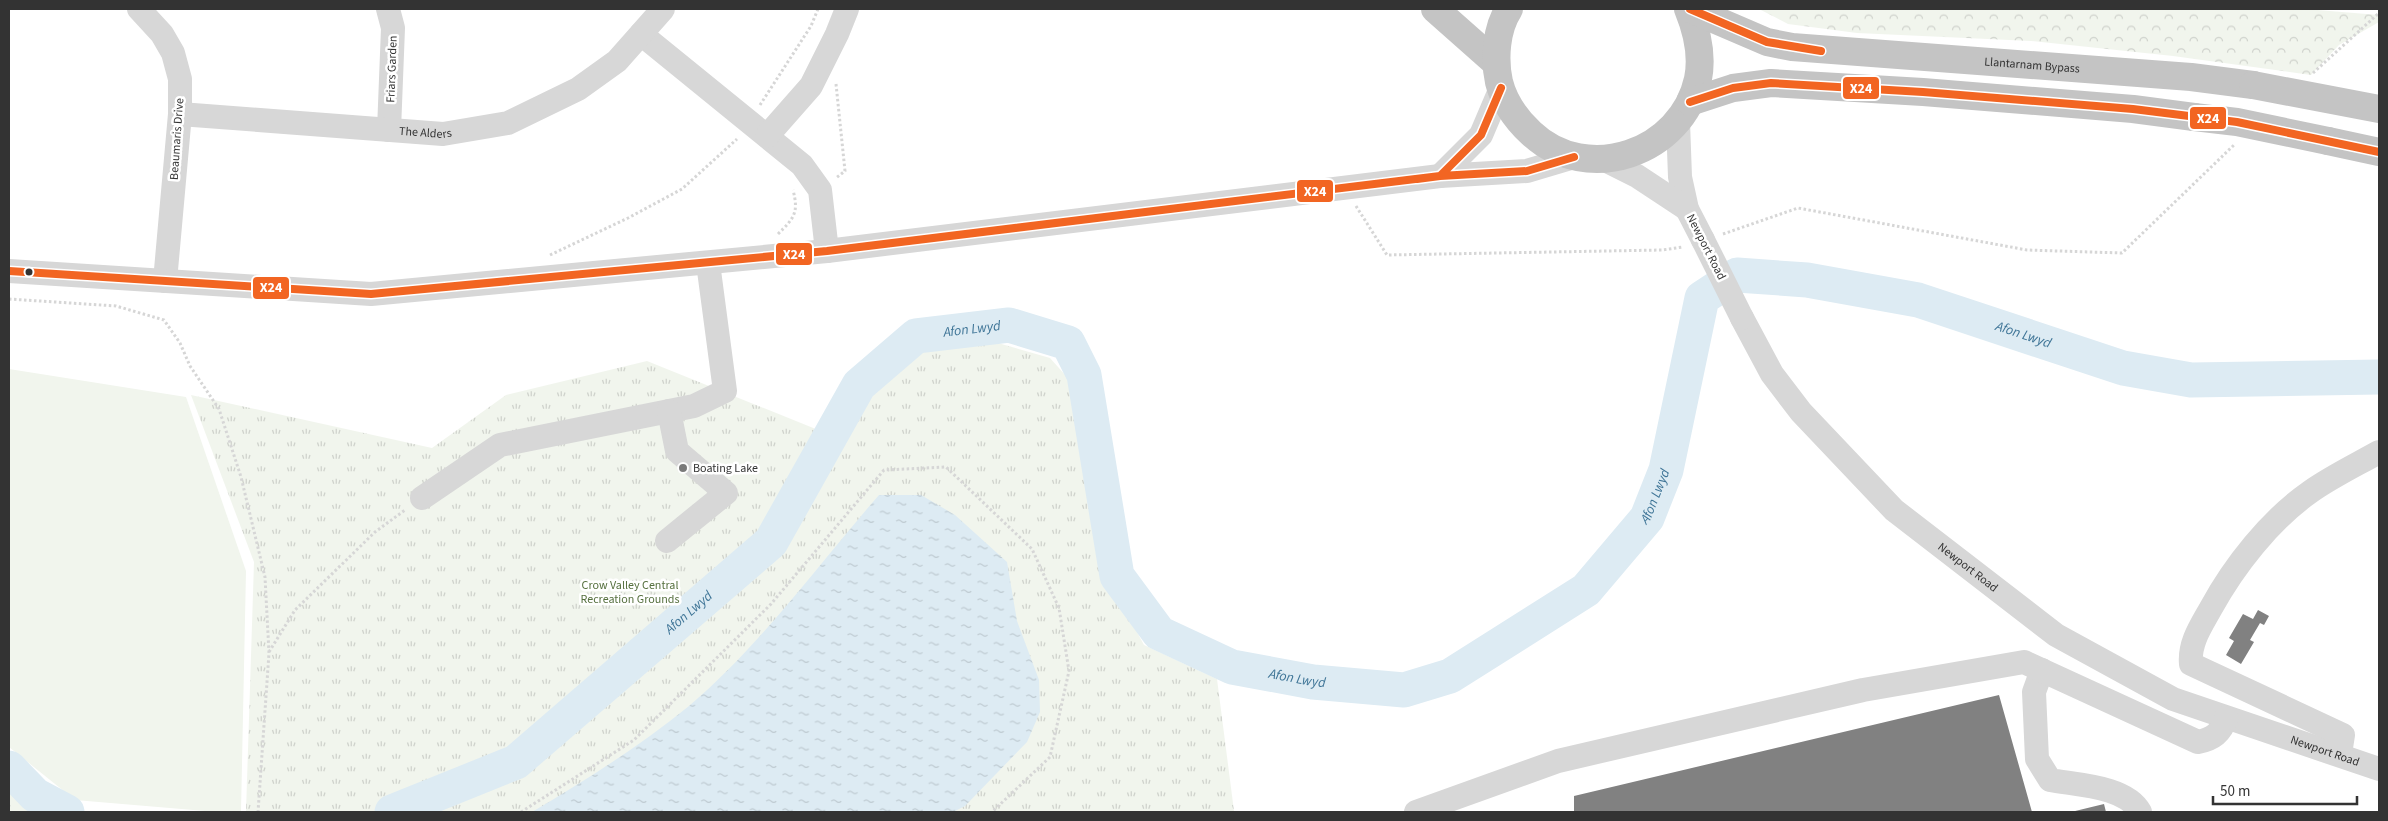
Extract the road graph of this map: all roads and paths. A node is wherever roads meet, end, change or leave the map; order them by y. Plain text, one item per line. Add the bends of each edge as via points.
1 (139, 9) edge
2 (388, 9) edge
3 (663, 9) edge
4 (818, 9) edge
5 (847, 9) edge
6 (1435, 9) edge
7 (1509, 9) edge
8 (1689, 9) edge
9 (2379, 13) edge
10 (641, 34) junction
11 (1499, 76) junction
12 (836, 80) dead end
13 (2305, 80) dead end
14 (2379, 109) edge
15 (1684, 112) junction
16 (180, 114) junction
17 (742, 129) junction
18 (389, 130) junction
19 (767, 136) junction
20 (2239, 140) dead end
21 (743, 144) dead end
22 (2379, 152) edge
23 (1574, 157) junction
24 (1605, 160) junction
25 (1440, 176) junction
26 (792, 187) dead end
27 (1344, 188) junction
28 (820, 190) junction
29 (794, 196) junction
30 (1687, 209) junction
31 (770, 236) dead end
32 (1703, 241) junction
33 (827, 251) junction
34 (546, 258) dead end
35 (708, 264) junction
36 (9, 271) edge
37 (165, 281) junction
38 (9, 299) edge
39 (669, 411) junction
40 (2379, 452) edge
41 (422, 498) joint
42 (666, 541) dead end
43 (269, 653) junction
44 (2042, 670) junction
45 (2226, 718) junction
46 (2340, 754) junction
47 (2379, 769) edge
48 (258, 812) edge
49 (521, 812) edge
50 (992, 812) edge
51 (1416, 812) edge
52 (2140, 812) edge

1 - 16 street, Beaumaris Drive via 162,34 173,53 180,79
2 - 18 street, Friars Garden via 393,28
3 - 10 street, The Alders
4 - 17 path via 806,33
5 - 19 street via 811,86
6 - 11 highway
7 - 11 highway via 1498,38
8 - 14 highway, Llantarnam Bypass, bridge via 1760,39 1792,47 2190,77 2253,85
8 - 15 highway via 1697,30 1700,54 1698,79
9 - 13 path
10 - 17 street
10 - 18 street, The Alders via 617,61 578,90 508,123 443,134
11 - 23 highway via 1509,108 1521,125 1555,150
11 - 25 street via 1482,134
12 - 28 path via 845,171
15 - 22 highway, bridge via 1733,88 1771,83 2133,109 2237,122
15 - 24 highway via 1663,136 1645,148
15 - 30 street, Newport Road via 1680,177
16 - 18 street, The Alders
16 - 37 street, Beaumaris Drive
17 - 19 street
17 - 21 path
17 - 34 path via 682,189
19 - 28 street via 802,166
20 - 32 path via 2122,254 2027,250 1798,208
23 - 24 highway
23 - 25 street via 1527,171
24 - 30 street, Newport Road via 1637,176
25 - 27 street
26 - 29 path
27 - 32 path via 1387,255 1662,250
27 - 33 street
28 - 29 path
28 - 33 street
29 - 31 path via 797,204 794,217 778,235
30 - 32 street, Newport Road
32 - 45 street, Newport Road, bridge via 1772,374 1801,412 1894,510 2056,635 2173,699
33 - 35 street
35 - 37 street via 370,294
35 - 39 street via 725,391 694,406
36 - 37 street
38 - 43 path via 116,306 164,320 219,409 241,477 265,577
39 - 41 street via 500,445
39 - 42 street via 677,451 726,493
40 - 46 street via 2309,493 2264,534 2230,574 2197,632 2190,654 2191,664 2343,735
41 - 43 path via 375,532 295,610
43 - 48 path
44 - 45 street via 2198,742 2210,739 2222,730
44 - 51 street via 2024,662 1863,690 1558,761
44 - 52 street via 2034,692 2037,759 2050,780 2093,786 2114,793 2135,804
45 - 46 street, Newport Road
46 - 47 street, Newport Road
49 - 50 path via 634,740 771,604 884,470 946,467 1032,549 1059,608 1069,671 1050,757

